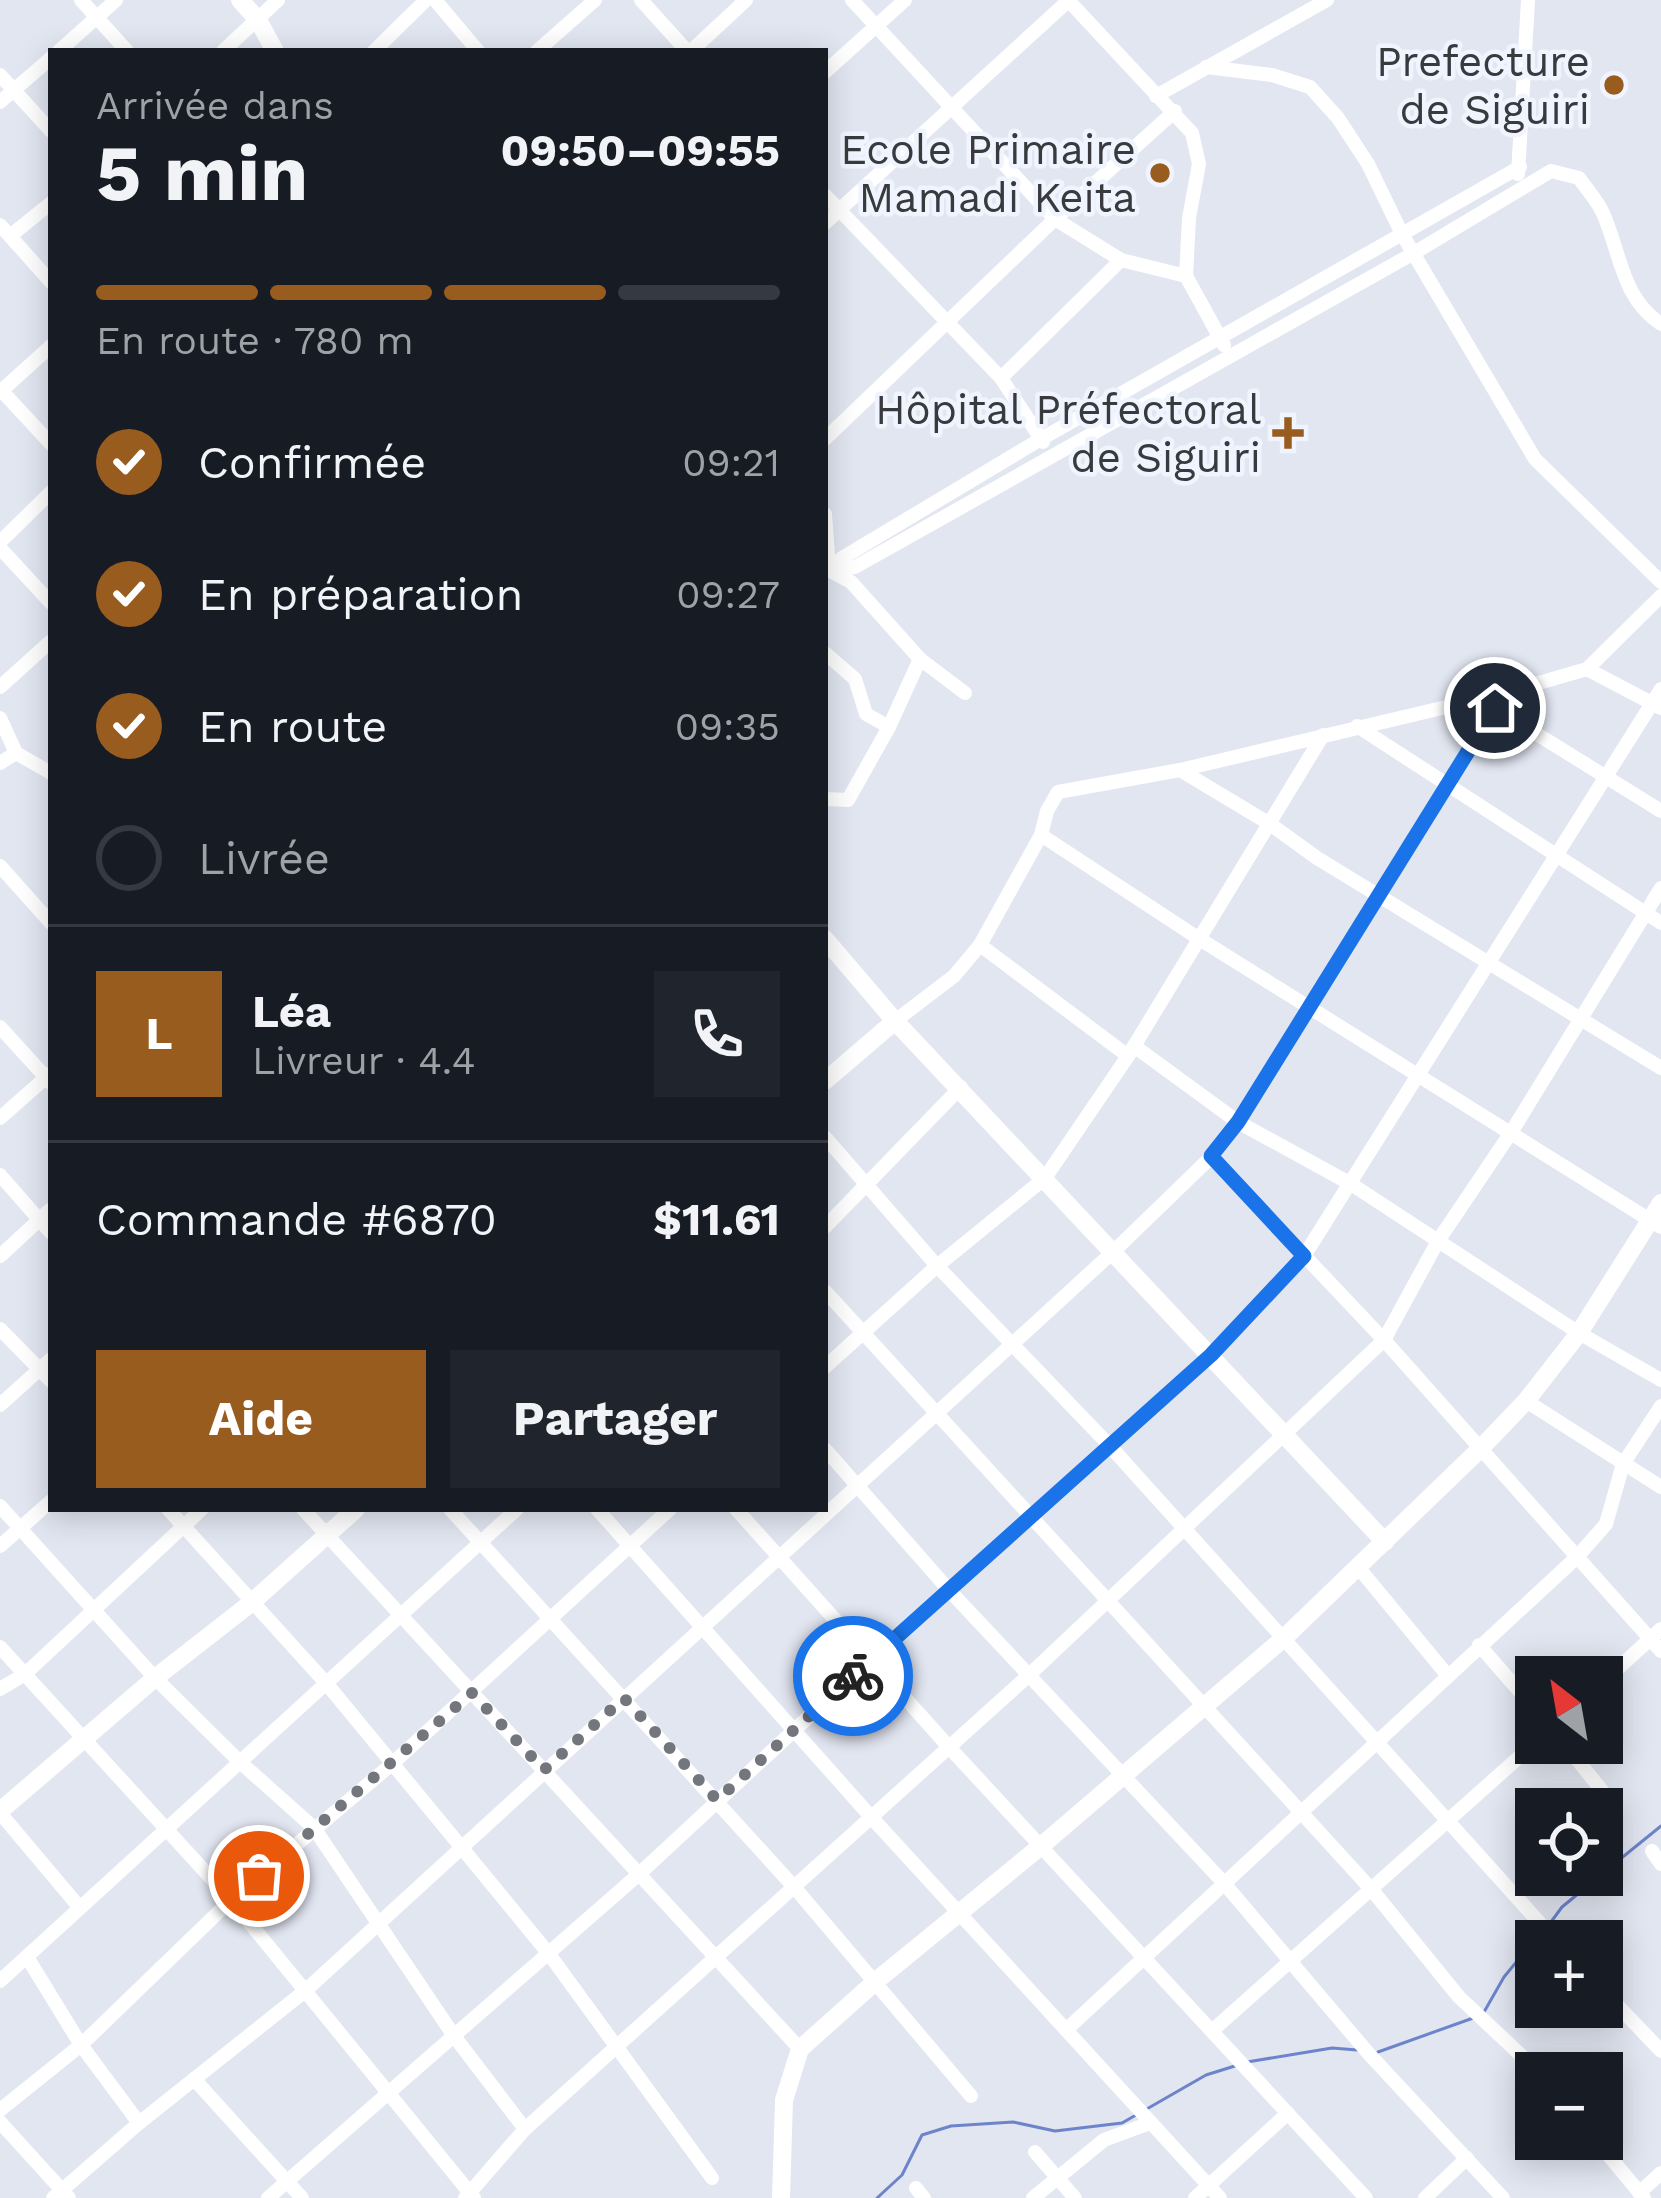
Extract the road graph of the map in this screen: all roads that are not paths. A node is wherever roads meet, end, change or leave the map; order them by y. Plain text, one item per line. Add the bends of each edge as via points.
1 (81, 0) edge
2 (116, 0) edge
3 (240, 0) edge
4 (278, 0) edge
5 (426, 0) edge
6 (436, 0) edge
7 (595, 0) edge
8 (641, 0) edge
9 (746, 0) edge
10 (852, 0) edge
11 (905, 0) edge
12 (1069, 0) edge
13 (1327, 0) edge
14 (1528, 0) edge
15 (97, 18) junction
16 (258, 20) junction
17 (876, 26) junction
18 (62, 48) edge
19 (124, 48) edge
20 (226, 48) edge
21 (273, 48) edge
22 (377, 48) edge
23 (476, 48) edge
24 (540, 48) edge
25 (686, 48) edge
26 (692, 48) edge
27 (48, 61) edge
28 (1207, 68) junction
29 (828, 69) edge
30 (0, 75) edge
31 (14, 91) junction
32 (1156, 95) junction
33 (0, 102) edge
34 (952, 110) junction
35 (1175, 111) junction
36 (48, 127) edge
37 (1520, 167) junction
38 (1514, 190) junction
39 (828, 198) edge
40 (48, 204) edge
41 (839, 211) junction
42 (1055, 219) junction
43 (828, 220) edge
44 (5, 231) edge
45 (1402, 235) junction
46 (1414, 254) junction
47 (1121, 260) junction
48 (1186, 276) junction
49 (48, 279) edge
50 (946, 322) junction
51 (1661, 324) edge
52 (1220, 338) junction
53 (48, 349) edge
54 (1231, 356) junction
55 (1001, 378) junction
56 (0, 391) edge
57 (828, 436) edge
58 (1041, 439) junction
59 (48, 442) edge
60 (1052, 457) junction
61 (48, 495) edge
62 (0, 544) edge
63 (828, 570) edge
64 (828, 571) edge
65 (828, 571) edge
66 (1661, 582) edge
67 (1661, 596) edge
68 (48, 600) edge
69 (48, 644) edge
70 (920, 659) junction
71 (828, 660) edge
72 (1587, 669) junction
73 (0, 687) edge
74 (1661, 689) edge
75 (964, 693) dead end
76 (1498, 701) junction
77 (1656, 706) edge
78 (0, 718) edge
79 (1358, 726) junction
80 (889, 728) junction
81 (1323, 735) junction
82 (16, 753) junction
83 (0, 763) edge
84 (1180, 770) junction
85 (48, 771) edge
86 (1606, 775) junction
87 (1446, 785) junction
88 (828, 799) edge
89 (1661, 812) edge
90 (1270, 824) junction
91 (1041, 835) junction
92 (1555, 855) junction
93 (0, 866) edge
94 (1661, 888) edge
95 (1378, 896) junction
96 (48, 913) edge
97 (1644, 914) junction
98 (1661, 923) edge
99 (1198, 938) junction
100 (980, 945) junction
101 (828, 946) edge
102 (1490, 964) junction
103 (1308, 1007) junction
104 (1580, 1018) junction
105 (895, 1021) junction
106 (0, 1027) edge
107 (1131, 1051) junction
108 (1661, 1068) edge
109 (1420, 1076) junction
110 (48, 1077) edge
111 (828, 1078) edge
112 (48, 1079) edge
113 (961, 1087) junction
114 (0, 1118) edge
115 (1238, 1122) junction
116 (1512, 1131) junction
117 (828, 1140) edge
118 (1211, 1156) junction
119 (0, 1175) edge
120 (1045, 1178) junction
121 (1351, 1184) junction
122 (868, 1186) junction
123 (45, 1215) edge
124 (1658, 1217) edge
125 (828, 1224) edge
126 (1438, 1241) junction
127 (1114, 1251) junction
128 (0, 1256) edge
129 (1304, 1256) junction
130 (938, 1266) junction
131 (828, 1294) edge
132 (0, 1329) edge
133 (862, 1332) junction
134 (1579, 1334) junction
135 (1384, 1340) junction
136 (1011, 1342) junction
137 (1211, 1355) junction
138 (828, 1364) edge
139 (47, 1370) edge
140 (1661, 1380) edge
141 (1526, 1401) junction
142 (0, 1406) edge
143 (1661, 1406) edge
144 (935, 1411) junction
145 (1286, 1436) junction
146 (1109, 1445) junction
147 (1479, 1450) junction
148 (828, 1452) edge
149 (1623, 1464) junction
150 (856, 1484) junction
151 (1661, 1487) edge
152 (48, 1504) edge
153 (0, 1506) edge
154 (828, 1510) edge
155 (171, 1512) edge
156 (199, 1512) edge
157 (306, 1512) edge
158 (353, 1512) edge
159 (453, 1512) edge
160 (514, 1512) edge
161 (600, 1512) edge
162 (667, 1512) edge
163 (739, 1512) edge
164 (826, 1512) edge
165 (1030, 1514) junction
166 (183, 1526) junction
167 (20, 1528) junction
168 (1186, 1531) junction
169 (328, 1536) junction
170 (1385, 1541) junction
171 (482, 1543) junction
172 (630, 1545) junction
173 (0, 1546) edge
174 (777, 1557) junction
175 (1576, 1558) junction
176 (1358, 1567) junction
177 (948, 1589) junction
178 (1107, 1603) junction
179 (251, 1604) junction
180 (92, 1609) junction
181 (400, 1616) junction
182 (552, 1619) junction
183 (703, 1626) junction
184 (1284, 1638) junction
185 (1657, 1640) edge
186 (1479, 1646) junction
187 (0, 1647) edge
188 (870, 1660) junction
189 (1623, 1667) edge
190 (25, 1674) junction
191 (1028, 1676) junction
192 (1448, 1676) junction
193 (155, 1678) junction
194 (326, 1683) junction
195 (1515, 1686) edge
196 (0, 1689) edge
197 (472, 1693) junction
198 (624, 1698) junction
199 (1203, 1708) junction
200 (794, 1731) junction
201 (83, 1740) junction
202 (1378, 1741) junction
203 (948, 1746) junction
204 (1515, 1761) edge
205 (240, 1762) junction
206 (393, 1763) junction
207 (1581, 1764) edge
208 (544, 1770) junction
209 (1122, 1778) junction
210 (1600, 1788) edge
211 (717, 1800) junction
212 (1299, 1811) junction
213 (0, 1812) edge
214 (872, 1818) junction
215 (1450, 1820) junction
216 (314, 1828) junction
217 (165, 1831) junction
218 (1041, 1846) junction
219 (462, 1848) junction
220 (638, 1876) junction
221 (1223, 1882) junction
222 (795, 1888) junction
223 (1372, 1890) junction
224 (231, 1900) junction
225 (80, 1908) junction
226 (960, 1914) junction
227 (1538, 1920) edge
228 (379, 1923) junction
229 (549, 1954) junction
230 (27, 1957) junction
231 (715, 1958) junction
232 (1144, 1959) junction
233 (1294, 1962) junction
234 (0, 1981) edge
235 (876, 1981) junction
236 (305, 1991) junction
237 (1623, 2011) edge
238 (1066, 2030) junction
239 (1213, 2030) junction
240 (454, 2036) junction
241 (81, 2045) junction
242 (614, 2046) junction
243 (800, 2049) junction
244 (1661, 2051) edge
245 (1519, 2052) edge
246 (194, 2079) junction
247 (388, 2093) junction
248 (971, 2096) dead end
249 (0, 2110) edge
250 (1288, 2113) junction
251 (1144, 2116) junction
252 (0, 2122) edge
253 (139, 2123) junction
254 (525, 2128) junction
255 (1035, 2152) dead end
256 (1467, 2158) junction
257 (1612, 2160) edge
258 (1661, 2174) edge
259 (712, 2178) dead end
260 (1057, 2179) junction
261 (287, 2182) junction
262 (1208, 2185) junction
263 (62, 2195) edge
264 (1642, 2196) edge
265 (470, 2197) edge
266 (268, 2198) edge
267 (302, 2198) edge
268 (781, 2198) edge
269 (1033, 2198) edge
270 (1075, 2198) edge
271 (1195, 2198) edge
272 (1220, 2198) edge
273 (1366, 2198) edge
274 (1425, 2198) edge
275 (1503, 2198) edge

1 - 15 street
2 - 15 street
3 - 16 street
4 - 16 street
5 - 22 street
6 - 23 street
7 - 24 street
8 - 25 street
9 - 26 street
10 - 17 street
11 - 17 street
12 - 32 street
12 - 34 street
13 - 28 street
14 - 37 street
15 - 18 street
15 - 19 street
16 - 20 street
16 - 21 street
17 - 29 street
17 - 34 street
27 - 31 street
28 - 32 street
28 - 45 street via 1310,87 1368,164
30 - 31 street
31 - 33 street
31 - 36 street
32 - 35 street
34 - 41 street
34 - 42 street
35 - 42 street
35 - 48 street via 1192,133 1199,164
37 - 38 street
37 - 45 street
38 - 46 street
38 - 51 street via 1552,171 1579,178 1604,212 1628,288
39 - 41 street
40 - 44 street
41 - 43 street
41 - 50 street
42 - 47 street
42 - 50 street
44 - 49 street
45 - 46 street
45 - 52 street
46 - 54 street
46 - 66 street via 1534,459
47 - 48 street
47 - 55 street
48 - 52 street
50 - 55 street
50 - 57 street
52 - 54 street
52 - 58 street
53 - 56 street
54 - 60 street
55 - 58 street
56 - 59 street
58 - 60 street
58 - 63 street
60 - 64 street via 855,567
61 - 62 street
62 - 68 street
65 - 70 street via 851,582
67 - 72 street
69 - 73 street
70 - 75 street
70 - 80 street
71 - 80 street via 855,680 866,713
72 - 76 street
72 - 77 street
74 - 77 street
76 - 79 street
76 - 86 street
76 - 87 street
77 - 86 street
78 - 82 street
79 - 81 street
79 - 87 street
80 - 88 street via 848,800
81 - 84 street
81 - 90 street
82 - 83 street
82 - 85 street
84 - 90 street
84 - 91 street via 1058,792
86 - 89 street
86 - 92 street
87 - 92 street
87 - 95 street
90 - 95 street
90 - 99 street
91 - 99 street
91 - 100 street
92 - 97 street
92 - 102 street
93 - 96 street
94 - 97 street
95 - 102 street
95 - 103 street
97 - 98 street
97 - 104 street
99 - 103 street
99 - 107 street
100 - 105 street
100 - 107 street
101 - 105 street
102 - 104 street
102 - 109 street
103 - 109 street
103 - 115 street
104 - 108 street
104 - 116 street
105 - 111 street
105 - 113 street
106 - 110 street
107 - 115 street
107 - 120 street
109 - 116 street
109 - 121 street
112 - 114 street
113 - 120 street
113 - 122 street
115 - 118 street
115 - 121 street
116 - 124 street
116 - 126 street
117 - 122 street
118 - 127 street
118 - 129 street
119 - 123 street
120 - 127 street
120 - 130 street
121 - 126 street
121 - 129 street
122 - 125 street
122 - 130 street
123 - 128 street
124 - 134 street
126 - 134 street
126 - 135 street
127 - 136 street
127 - 137 street
129 - 135 street
129 - 137 street
130 - 133 street
130 - 136 street
131 - 133 street
132 - 139 street
133 - 138 street
133 - 144 street
134 - 140 street
134 - 141 street
135 - 145 street
135 - 147 street
136 - 144 street
136 - 146 street
137 - 145 street
137 - 146 street
139 - 142 street
141 - 147 street
141 - 149 street
143 - 149 street
144 - 150 street
144 - 165 street
145 - 168 street
145 - 170 street
146 - 165 street
146 - 168 street
147 - 170 street
147 - 175 street
148 - 150 street
149 - 151 street
149 - 175 street via 1606,1524
150 - 154 street
150 - 177 street
152 - 167 street
153 - 167 street
155 - 166 street
156 - 166 street
157 - 169 street
158 - 169 street
159 - 171 street
160 - 171 street
161 - 172 street
162 - 172 street
163 - 174 street
164 - 174 street
165 - 177 street
165 - 178 street
166 - 179 street
166 - 180 street
167 - 173 street
167 - 180 street
168 - 178 street
168 - 184 street
169 - 179 street
169 - 181 street
170 - 176 street
171 - 181 street
171 - 182 street
172 - 182 street
172 - 183 street
174 - 183 street
174 - 188 street
175 - 185 street
175 - 186 street
176 - 184 street
176 - 192 street
177 - 188 street
177 - 191 street
178 - 191 street
178 - 199 street
179 - 193 street
179 - 194 street
180 - 190 street
180 - 193 street
181 - 194 street
181 - 197 street
182 - 197 street
182 - 198 street
183 - 198 street
183 - 200 street
184 - 199 street
184 - 202 street
185 - 189 street
186 - 192 street
186 - 195 street
187 - 190 street
188 - 200 street
188 - 203 street
190 - 196 street
190 - 201 street
191 - 203 street
191 - 209 street
192 - 202 street
193 - 201 street
193 - 205 street
194 - 205 street
194 - 206 street
197 - 206 street
197 - 208 street
198 - 208 street
198 - 211 street
199 - 209 street
199 - 212 street
200 - 211 street
200 - 214 street
201 - 213 street
201 - 217 street
202 - 212 street
202 - 215 street
203 - 214 street
203 - 218 street
204 - 215 street
205 - 216 street
205 - 217 street
206 - 216 street
206 - 219 street
207 - 210 street
208 - 219 street
208 - 220 street
209 - 218 street
209 - 221 street
211 - 220 street
211 - 222 street
212 - 221 street
212 - 223 street
213 - 225 street
214 - 222 street
214 - 226 street
215 - 223 street
215 - 227 street
216 - 224 street
216 - 228 street
217 - 224 street
217 - 225 street
218 - 226 street
218 - 232 street
219 - 228 street
219 - 229 street
220 - 229 street
220 - 231 street
221 - 232 street
221 - 233 street
222 - 231 street
222 - 235 street
223 - 233 street
223 - 245 street
224 - 236 street
224 - 241 street
225 - 230 street
226 - 235 street
226 - 238 street
228 - 236 street
228 - 240 street
229 - 240 street
229 - 242 street
230 - 234 street
230 - 241 street
231 - 242 street
231 - 243 street
232 - 238 street
232 - 239 street
233 - 239 street
233 - 256 street
235 - 243 street
235 - 248 street
236 - 246 street
236 - 247 street
237 - 244 street
238 - 251 street
239 - 250 street
240 - 247 street
240 - 254 street
241 - 249 street
241 - 253 street
242 - 254 street
242 - 259 street
243 - 268 street via 784,2100
246 - 253 street
246 - 261 street
247 - 261 street
247 - 265 street
250 - 262 street
250 - 273 street
251 - 260 street
251 - 262 street
252 - 263 street
253 - 263 street
254 - 265 street
255 - 260 street
256 - 274 street
256 - 275 street
257 - 264 street
258 - 264 street
260 - 269 street
260 - 270 street
261 - 266 street
261 - 267 street
262 - 271 street
262 - 272 street

